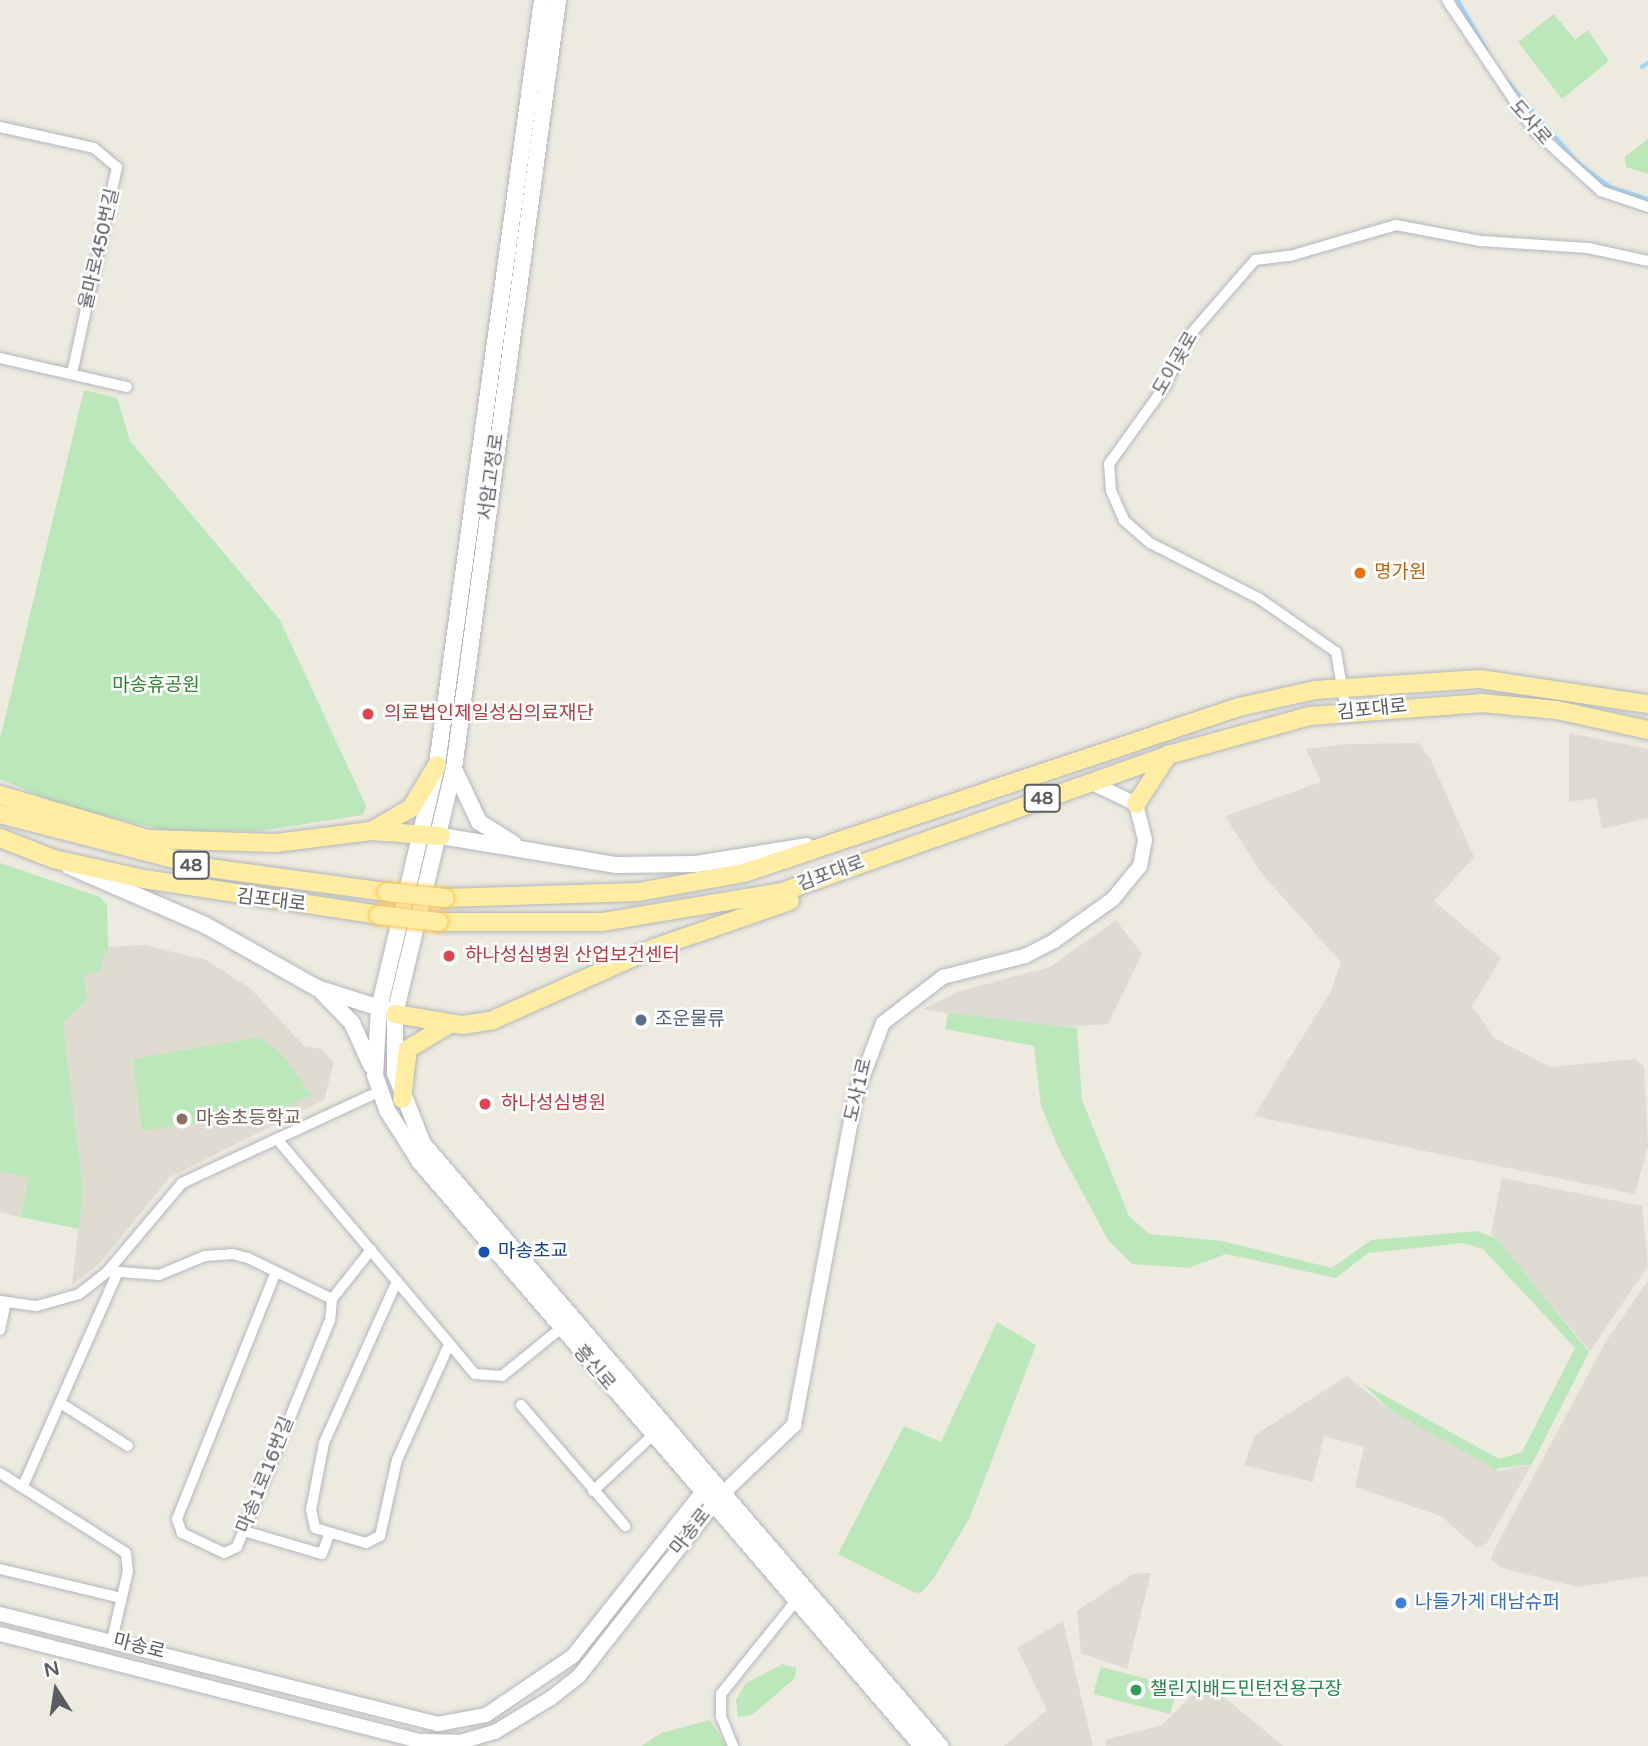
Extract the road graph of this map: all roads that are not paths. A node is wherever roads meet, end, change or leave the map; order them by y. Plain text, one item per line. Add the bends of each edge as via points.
1 (542, 0) edge
2 (558, 0) edge
3 (1447, 0) edge
4 (0, 127) edge
5 (1648, 207) edge
6 (1648, 261) edge
7 (0, 358) edge
8 (72, 374) junction
9 (127, 387) dead end
10 (1342, 686) junction
11 (1648, 704) edge
12 (1346, 711) junction
13 (1648, 730) edge
14 (1168, 755) junction
15 (445, 767) junction
16 (1090, 782) junction
17 (0, 795) edge
18 (1136, 804) junction
19 (0, 814) edge
20 (371, 831) junction
21 (433, 836) junction
22 (0, 838) edge
23 (858, 838) junction
24 (528, 851) junction
25 (54, 859) junction
26 (870, 860) junction
27 (405, 949) joint
28 (317, 988) junction
29 (387, 1011) junction
30 (450, 1024) junction
31 (375, 1075) junction
32 (380, 1091) junction
33 (402, 1099) junction
34 (277, 1139) junction
35 (371, 1250) junction
36 (276, 1272) junction
37 (112, 1273) junction
38 (397, 1280) junction
39 (332, 1299) junction
40 (3, 1301) edge
41 (561, 1328) junction
42 (0, 1330) edge
43 (449, 1345) junction
44 (62, 1404) junction
45 (521, 1405) dead end
46 (651, 1437) junction
47 (128, 1446) dead end
48 (0, 1473) edge
49 (23, 1486) junction
50 (593, 1491) junction
51 (710, 1499) junction
52 (625, 1526) dead end
53 (244, 1531) junction
54 (328, 1535) junction
55 (0, 1569) edge
56 (800, 1594) junction
57 (121, 1598) junction
58 (0, 1614) edge
59 (0, 1634) edge
60 (111, 1640) junction
61 (733, 1746) edge
62 (922, 1746) edge
63 (940, 1746) edge

1 - 15 main road, 서암고정로
2 - 15 main road, 서암고정로
3 - 5 street, 도사로 via 1534,130 1601,191
4 - 8 street, 율마로450번길 via 94,148 117,167
6 - 10 street, 도이곶로 via 1588,248 1481,241 1396,225 1255,260 1189,336 1165,386 1109,464 1111,491 1124,520 1143,537 1247,592 1336,652
7 - 8 street
8 - 9 street
10 - 11 main road, 김포대로 / 48 via 1480,679
10 - 12 street, 도이곶로
10 - 23 main road, 김포대로 / 48 via 1239,707
12 - 13 main road, 김포대로 / 48 via 1506,705
12 - 14 main road, 김포대로 / 48 via 1260,726
14 - 16 main road, 김포대로 / 48
14 - 18 main road
15 - 20 main road via 411,808
15 - 21 main road, 서암고정로
15 - 24 main road via 480,822
16 - 18 street
16 - 26 main road, 김포대로 / 48
17 - 20 main road via 149,839 276,843
18 - 51 street, 도사1로 via 1143,858 1113,899 1039,950 925,986 876,1034 856,1094 798,1416 779,1444
19 - 23 main road, 김포대로 / 48, bridge via 209,868 445,898 639,892 744,873
20 - 21 main road
21 - 24 main road
21 - 27 main road, 서암고정로
22 - 25 main road, 김포대로 / 48
23 - 24 main road via 696,864 617,865
25 - 26 main road, 김포대로 / 48, bridge via 230,897 439,922 603,922 703,909 782,892
25 - 28 main road via 205,925
26 - 30 main road via 800,898 654,948 520,1013
27 - 29 main road, 흥신로
28 - 29 main road
28 - 31 main road via 352,1023
29 - 30 main road
29 - 31 main road, 흥신로
29 - 33 main road, 흥신로
30 - 33 main road via 408,1049
31 - 32 main road, 흥신로
32 - 34 street
32 - 41 main road, 흥신로 via 420,1163
33 - 51 main road, 흥신로 via 423,1144
34 - 35 street
34 - 37 street via 182,1183
35 - 38 street
35 - 39 street
36 - 37 street via 248,1258 218,1254 159,1275
36 - 39 street
36 - 53 street, 마송1로16번길 via 177,1520 182,1533 224,1553 237,1547
37 - 40 street via 67,1299
37 - 44 street
38 - 43 street
38 - 54 street via 324,1443 310,1520
39 - 53 street, 마송1로16번길 via 330,1320
40 - 42 street
41 - 43 street via 493,1380 475,1374
41 - 46 main road, 흥신로
43 - 54 street via 397,1460 380,1536 366,1543
44 - 47 street
44 - 49 street
45 - 50 street
46 - 50 street
46 - 51 main road, 흥신로
48 - 49 street
49 - 57 street via 126,1553
50 - 52 street
51 - 56 main road, 흥신로
51 - 59 street, 마송로 via 579,1676 495,1732 460,1742 421,1741
51 - 60 street, 마송로 via 573,1656 486,1715 438,1724
53 - 54 street via 323,1554
55 - 57 street
56 - 61 street via 721,1694 721,1716
56 - 62 main road, 흥신로
56 - 63 main road, 흥신로
57 - 60 street
58 - 60 street, 마송로

